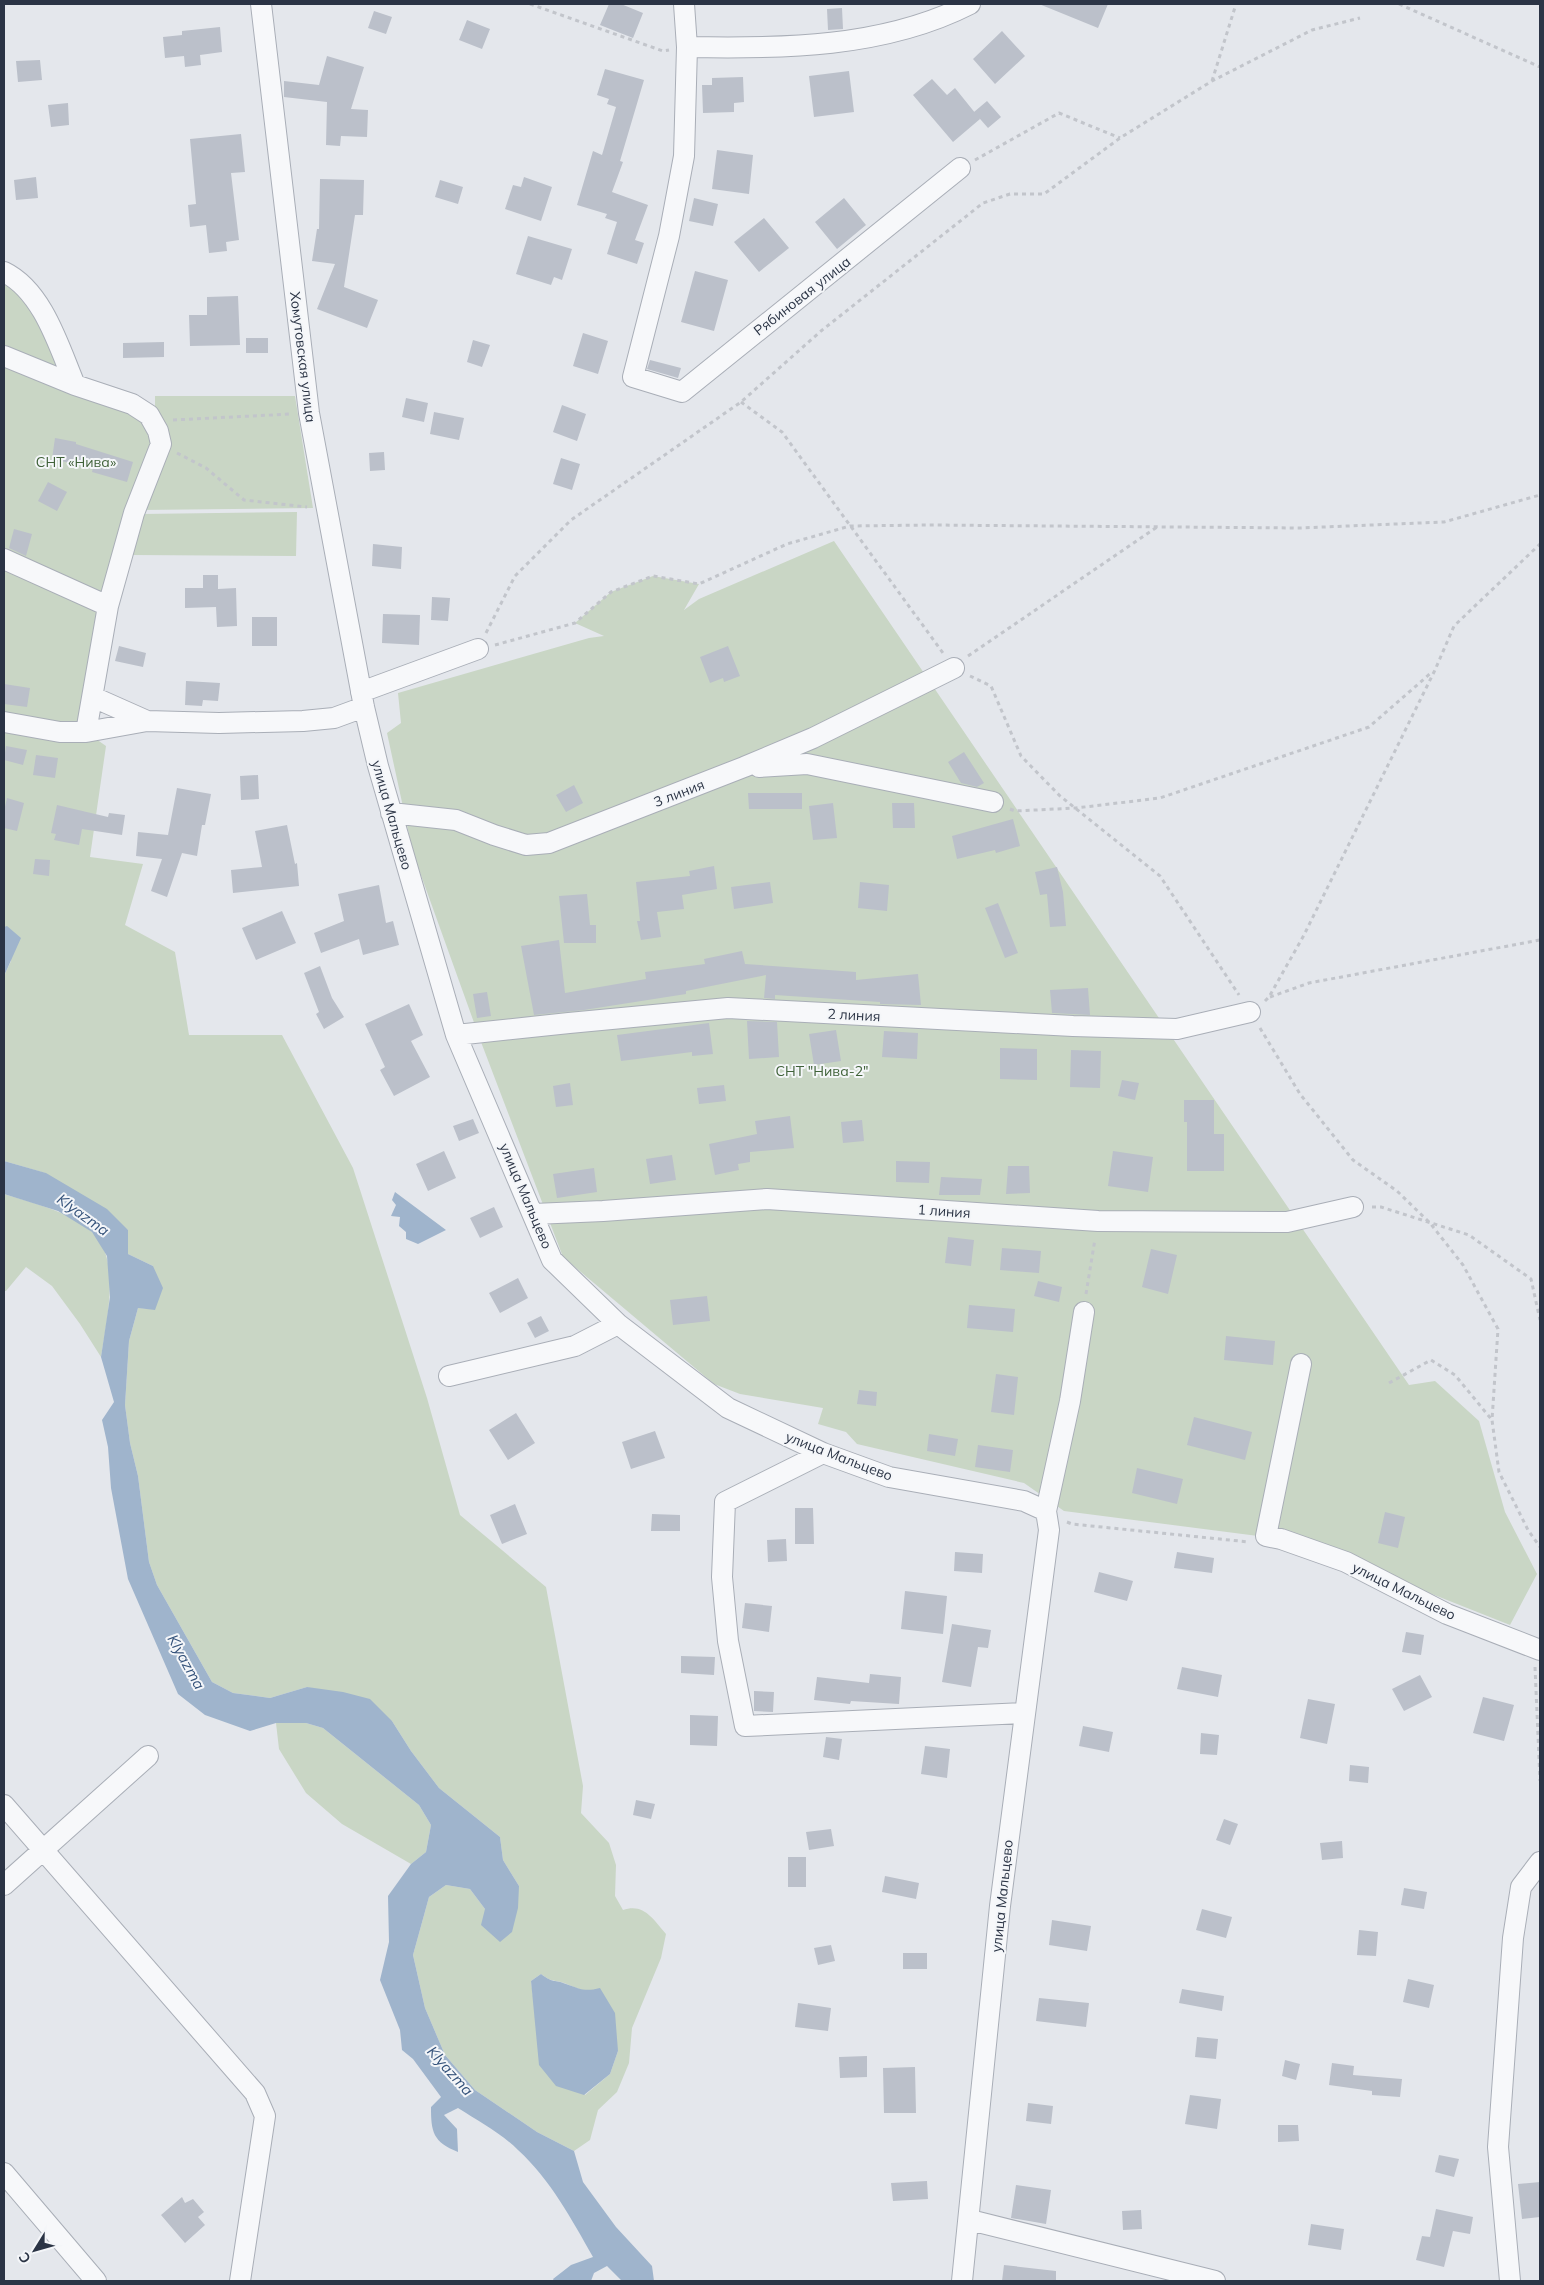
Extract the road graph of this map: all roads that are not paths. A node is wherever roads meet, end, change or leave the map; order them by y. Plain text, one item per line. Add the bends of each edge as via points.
1 (261, 4) edge
2 (684, 4) edge
3 (970, 4) edge
4 (687, 46) junction
5 (960, 168) road end
6 (4, 272) edge
7 (4, 356) edge
8 (75, 385) junction
9 (4, 559) edge
10 (108, 606) junction
11 (478, 649) road end
12 (954, 668) road end
13 (93, 696) junction
14 (362, 699) junction
15 (147, 721) junction
16 (4, 722) edge
17 (86, 732) junction
18 (744, 767) junction
19 (993, 802) road end
20 (392, 813) junction
21 (1250, 1012) road end
22 (456, 1035) junction
23 (1354, 1207) road end
24 (534, 1214) junction
25 (1084, 1312) road end
26 (618, 1324) junction
27 (1301, 1364) dead end
28 (449, 1376) dead end
29 (823, 1453) junction
30 (1046, 1511) junction
31 (1537, 1649) edge
32 (1024, 1713) junction
33 (148, 1756) dead end
34 (4, 1805) edge
35 (43, 1850) junction
36 (1540, 1862) edge
37 (4, 1885) edge
38 (4, 2173) edge
39 (970, 2220) junction
40 (96, 2281) edge
41 (240, 2281) edge
42 (962, 2281) edge
43 (1216, 2281) edge
44 (1510, 2281) edge

1 - 14 street, Хомутовская улица via 309,413
2 - 4 street
3 - 4 street via 941,19 861,39 766,48
4 - 5 street, Рябиновая улица via 684,156 633,377 682,392
6 - 8 street via 17,278 47,317
7 - 8 street
8 - 10 street via 132,404 149,415 161,444 134,513
9 - 10 street
10 - 13 street
11 - 14 street
12 - 18 street, 3 линия via 813,738
13 - 15 street
13 - 17 street
14 - 15 street via 334,718 219,723
14 - 20 street, улица Мальцево
15 - 17 street
16 - 17 street via 60,732
18 - 19 street via 807,764
18 - 20 street, 3 линия via 549,843 526,845 456,820
20 - 22 street, улица Мальцево
21 - 22 street, 2 линия via 1178,1029 728,1008
22 - 24 street, улица Мальцево
23 - 24 street, 1 линия via 1287,1222 1098,1221 767,1198
24 - 26 street, улица Мальцево via 552,1260
25 - 30 street, улица Мальцево via 1070,1401
26 - 28 street via 575,1346
26 - 29 street, улица Мальцево via 728,1408
27 - 31 street, улица Мальцево via 1266,1536 1346,1562 1446,1614
29 - 30 street, улица Мальцево via 889,1477 1024,1501
29 - 32 street via 725,1502 722,1577 728,1641 745,1726
30 - 32 street, улица Мальцево via 1049,1530
32 - 39 street, улица Мальцево via 1000,1906
33 - 35 street
34 - 35 street
35 - 37 street
35 - 41 street via 254,2093 265,2116
36 - 44 street via 1521,1887 1513,1938 1501,2097 1498,2147
38 - 40 street
39 - 42 street, улица Мальцево
39 - 43 street

